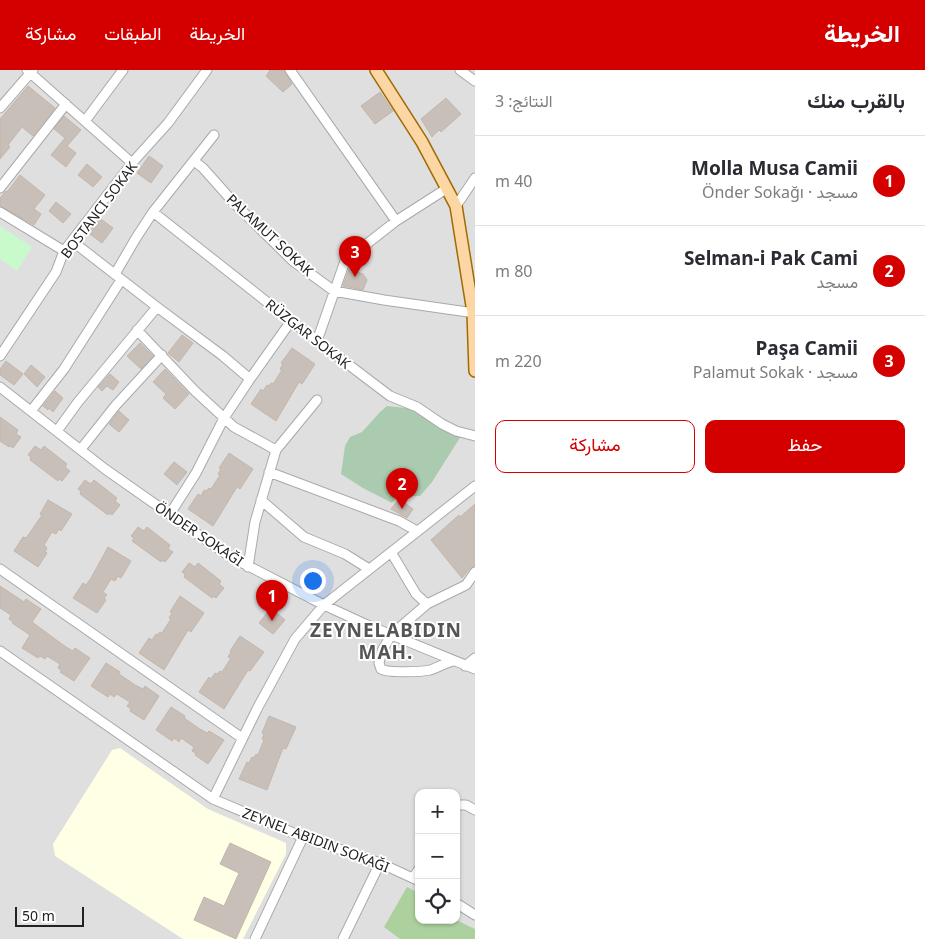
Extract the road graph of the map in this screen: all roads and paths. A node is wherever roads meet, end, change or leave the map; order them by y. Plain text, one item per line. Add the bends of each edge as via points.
1 (122, 70) edge
2 (207, 70) edge
3 (290, 70) edge
4 (376, 70) edge
5 (460, 70) edge
6 (30, 71) edge
7 (475, 81) edge
8 (66, 104) junction
9 (0, 108) edge
10 (85, 121) junction
11 (214, 135) dead end
12 (194, 161) junction
13 (132, 163) junction
14 (475, 178) edge
15 (0, 188) edge
16 (446, 189) junction
17 (456, 206) junction
18 (0, 212) edge
19 (154, 212) junction
20 (396, 221) junction
21 (72, 241) junction
22 (64, 251) junction
23 (118, 277) junction
24 (334, 291) junction
25 (157, 307) junction
26 (474, 312) edge
27 (291, 322) junction
28 (137, 330) junction
29 (317, 341) junction
30 (162, 355) junction
31 (0, 356) edge
32 (475, 371) edge
33 (250, 380) junction
34 (0, 387) edge
35 (316, 400) dead end
36 (31, 411) junction
37 (224, 418) junction
38 (57, 431) junction
39 (475, 436) edge
40 (81, 449) junction
41 (276, 450) junction
42 (269, 472) junction
43 (475, 486) edge
44 (261, 500) junction
45 (170, 514) junction
46 (417, 531) junction
47 (391, 552) junction
48 (248, 567) junction
49 (0, 569) edge
50 (369, 569) junction
51 (475, 572) edge
52 (427, 604) junction
53 (324, 605) junction
54 (391, 635) junction
55 (0, 651) edge
56 (475, 658) edge
57 (453, 660) junction
58 (465, 666) junction
59 (475, 670) edge
60 (242, 738) junction
61 (213, 800) junction
62 (460, 805) edge
63 (475, 810) edge
64 (303, 837) junction
65 (380, 863) junction
66 (415, 880) edge
67 (460, 906) edge
68 (475, 915) edge
69 (255, 939) edge
70 (343, 939) edge

1 - 10 street
2 - 13 street via 168,123
3 - 20 street
4 - 16 main road via 422,142
5 - 7 street
6 - 8 street
6 - 9 street
8 - 10 street
8 - 15 street
10 - 13 street
11 - 12 street
12 - 19 street
12 - 24 street, PALAMUT SOKAK via 293,261
13 - 21 street
14 - 17 street
16 - 17 main road
16 - 20 street
17 - 26 main road
18 - 22 street
19 - 23 street via 136,238
19 - 27 street, RÜZGAR SOKAK
20 - 24 street via 345,260
21 - 22 street
21 - 23 street
22 - 31 street via 46,289
23 - 25 street
23 - 36 street via 64,369
24 - 26 street, PALAMUT SOKAK
24 - 29 street
25 - 28 street
25 - 33 street
26 - 32 main road
27 - 29 street, RÜZGAR SOKAK
27 - 33 street
28 - 30 street
28 - 38 street
29 - 39 street, RÜZGAR SOKAK via 390,396 417,407 456,431
30 - 37 street
30 - 40 street
33 - 37 street
34 - 36 street
35 - 41 street
36 - 38 street
37 - 41 street
37 - 45 street via 196,473
38 - 40 street
40 - 45 street
41 - 42 street
42 - 44 street
42 - 46 street via 399,521
43 - 46 street
44 - 48 street
44 - 50 street via 304,537 345,554
45 - 48 street
46 - 47 street
47 - 50 street
47 - 52 street via 416,594
48 - 53 street
49 - 60 street
50 - 53 street
51 - 52 street via 466,585
52 - 54 street
53 - 54 street
53 - 60 street via 295,639
54 - 57 street
54 - 57 street via 379,663 384,671 428,670
55 - 61 street
56 - 58 street
57 - 58 street
58 - 59 street
60 - 61 street
61 - 64 street
62 - 63 street
64 - 65 street
64 - 69 street
65 - 66 street
65 - 70 street
67 - 68 street

